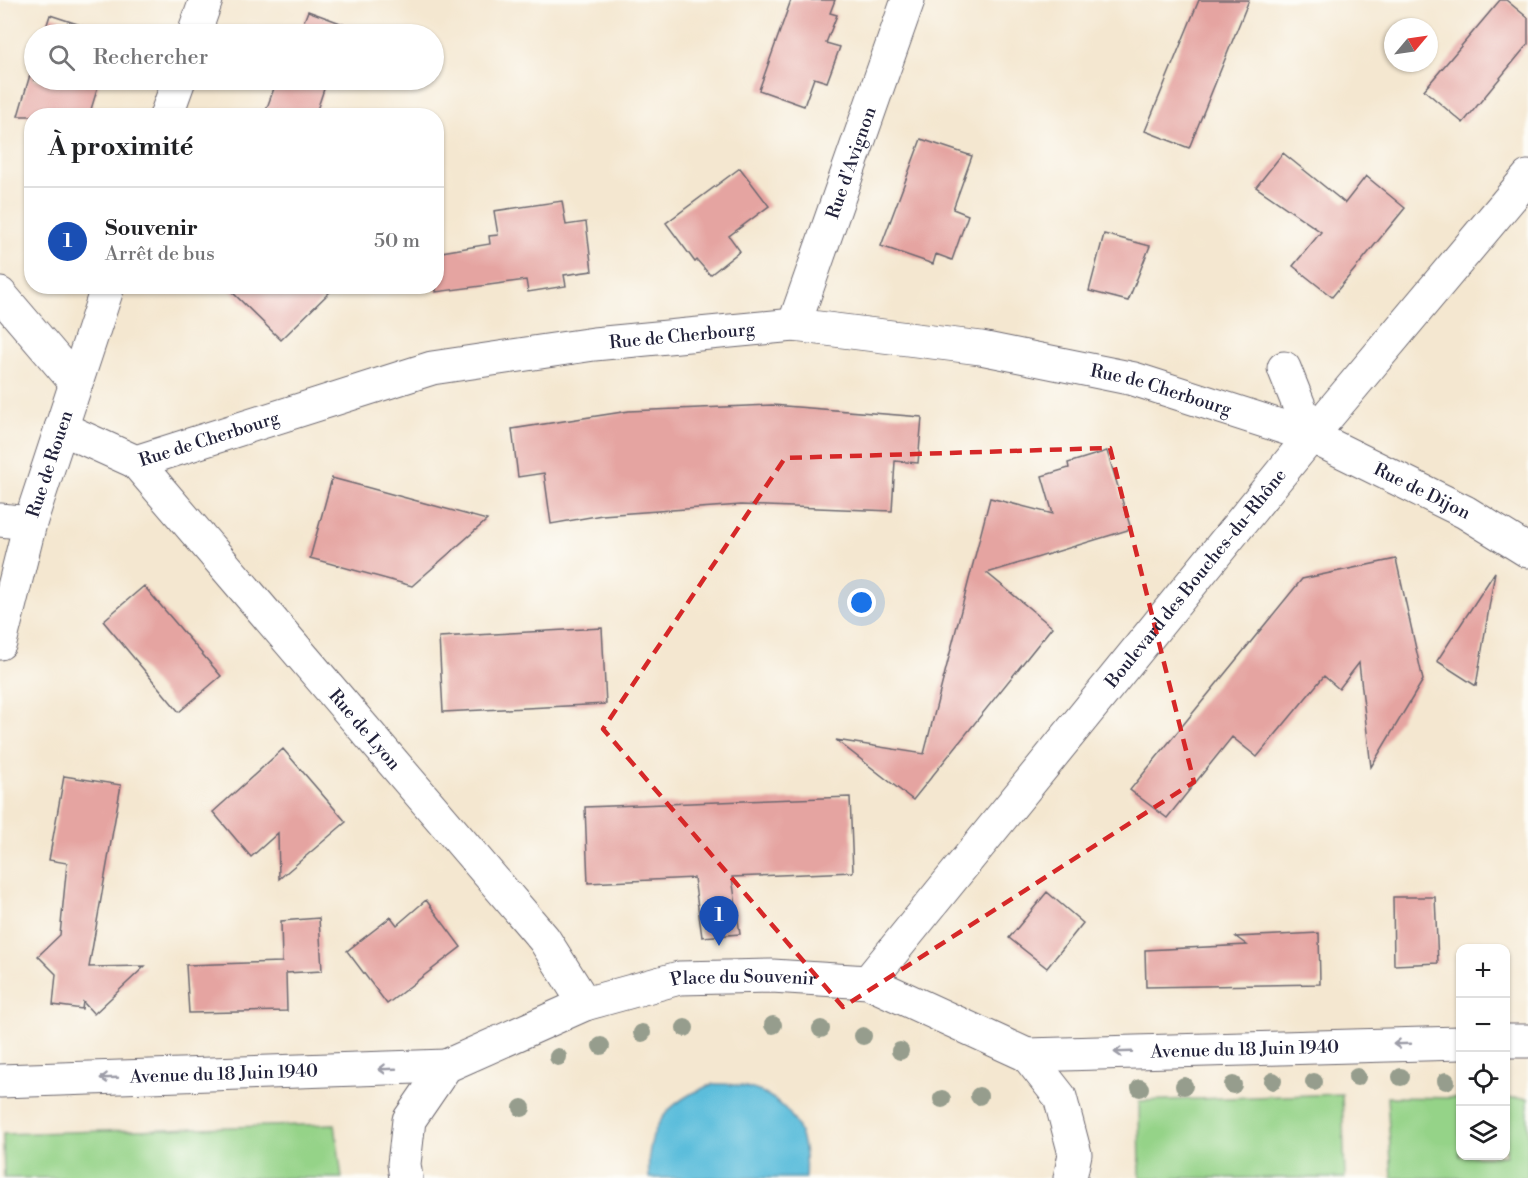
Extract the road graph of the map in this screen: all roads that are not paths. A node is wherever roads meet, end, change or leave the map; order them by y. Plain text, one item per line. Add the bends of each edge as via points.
1 (206, 0) edge
2 (908, 0) edge
3 (198, 24) edge
4 (175, 90) edge
5 (169, 108) edge
6 (1528, 177) edge
7 (0, 294) edge
8 (105, 294) edge
9 (794, 325) junction
10 (1284, 368) dead end
11 (75, 383) junction
12 (61, 429) junction
13 (1311, 436) junction
14 (136, 462) junction
15 (15, 521) edge
16 (1528, 552) edge
17 (0, 643) edge
18 (868, 982) junction
19 (585, 1004) junction
20 (1510, 1041) edge
21 (1528, 1041) edge
22 (1456, 1043) edge
23 (1027, 1055) junction
24 (446, 1066) junction
25 (0, 1081) edge
26 (406, 1178) edge
27 (1070, 1178) edge

1 - 3 street
2 - 9 street, Rue d'Avignon
4 - 5 street
6 - 13 street, Boulevard des Bouches-du-Rhône
7 - 11 street
8 - 11 street, Rue de Rouen
9 - 13 street, Rue de Cherbourg via 981,348 1134,379
9 - 14 street, Rue de Cherbourg via 594,344 432,368
10 - 13 street
11 - 12 street, Rue de Rouen
12 - 14 street, Rue de Cherbourg
12 - 15 street, Rue de Rouen
13 - 16 street, Rue de Dijon via 1465,512
13 - 18 street, Boulevard des Bouches-du-Rhône
14 - 19 street, Rue de Lyon via 544,939
15 - 17 street, Rue de Rouen
18 - 19 street, Place du Souvenir via 772,976 679,978
18 - 23 street, Place du Souvenir
19 - 24 street, Place du Souvenir
20 - 21 street
22 -> 23 street, Avenue du 18 Juin 1940
23 - 27 street, Place du Souvenir via 1060,1097 1075,1154
24 -> 25 street, Avenue du 18 Juin 1940
24 - 26 street via 409,1120

